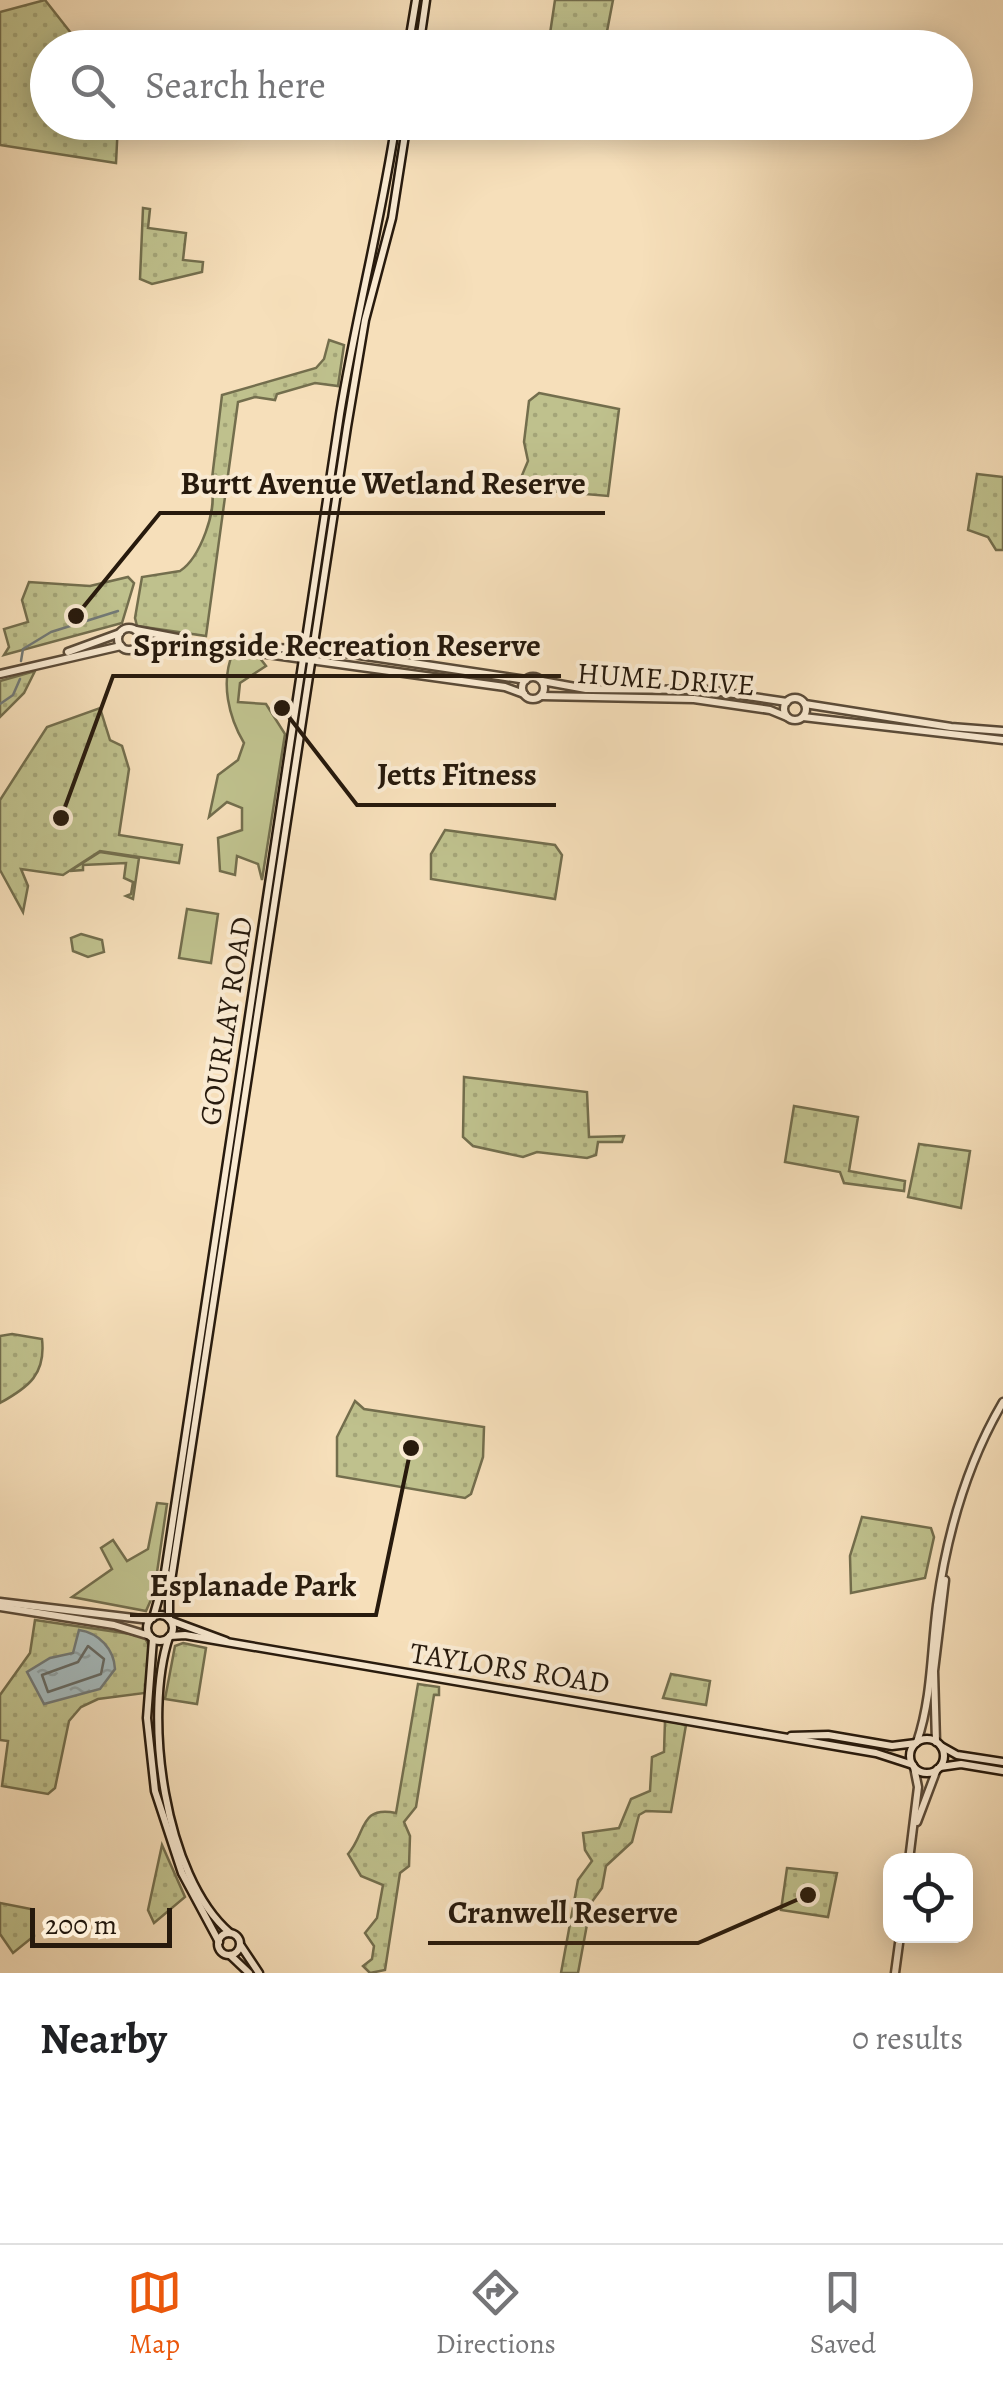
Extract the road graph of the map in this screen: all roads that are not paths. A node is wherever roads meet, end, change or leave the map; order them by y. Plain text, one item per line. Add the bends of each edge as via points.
1 (416, 0) edge
2 (426, 0) edge
3 (411, 30) edge
4 (422, 30) edge
5 (394, 140) edge
6 (405, 140) edge
7 (353, 336) junction
8 (362, 338) junction
9 (338, 429) junction
10 (347, 431) junction
11 (136, 630) junction
12 (120, 633) junction
13 (121, 646) junction
14 (136, 647) junction
15 (310, 653) junction
16 (38, 663) junction
17 (0, 674) edge
18 (526, 680) junction
19 (542, 681) junction
20 (524, 694) junction
21 (541, 696) junction
22 (787, 702) junction
23 (804, 704) junction
24 (787, 717) junction
25 (803, 717) junction
26 (1003, 731) edge
27 (1003, 740) edge
28 (255, 980) junction
29 (264, 981) junction
30 (1003, 1402) edge
31 (0, 1604) edge
32 (152, 1619) junction
33 (170, 1620) junction
34 (152, 1637) junction
35 (170, 1637) junction
36 (243, 1646) junction
37 (933, 1665) junction
38 (770, 1735) junction
39 (824, 1735) junction
40 (916, 1742) junction
41 (938, 1743) junction
42 (822, 1745) junction
43 (1003, 1762) edge
44 (914, 1766) junction
45 (939, 1768) junction
46 (1003, 1771) edge
47 (912, 1838) junction
48 (910, 1853) edge
49 (230, 1932) junction
50 (218, 1942) junction
51 (899, 1943) edge
52 (240, 1945) junction
53 (230, 1955) junction
54 (249, 1973) edge
55 (259, 1973) edge
56 (895, 1973) edge

1 - 3 main road
2 - 4 main road
5 - 7 main road, GOURLAY ROAD
6 - 8 main road, GOURLAY ROAD
7 - 8 main road
7 - 9 main road, GOURLAY ROAD
8 - 10 main road, GOURLAY ROAD
9 - 10 main road
9 - 15 main road, GOURLAY ROAD
10 - 15 main road, GOURLAY ROAD
11 - 12 main road
11 - 14 main road
11 - 15 main road
12 - 13 main road
12 - 16 main road
13 - 14 main road
13 - 16 main road
14 - 15 main road via 156,639
15 - 18 main road
15 - 20 main road
15 - 28 main road, GOURLAY ROAD
15 - 29 main road, GOURLAY ROAD
16 - 17 main road
18 - 19 main road
18 - 20 main road
19 - 21 main road
19 - 22 main road, HUME DRIVE via 586,689 707,690
20 - 21 main road
21 - 24 main road, HUME DRIVE via 694,699
22 - 23 main road via 796,698
22 - 24 main road
23 - 25 main road
23 - 26 main road
24 - 25 main road
25 - 27 main road
28 - 29 main road
28 - 32 main road, GOURLAY ROAD via 166,1568
29 - 33 main road, GOURLAY ROAD
30 - 37 main road via 970,1466 952,1529
31 - 32 main road
31 - 34 main road
32 - 33 main road, TAYLORS ROAD
32 - 34 main road, GOURLAY ROAD
33 - 35 main road, GOURLAY ROAD
33 - 36 main road, TAYLORS ROAD
34 - 35 main road, TAYLORS ROAD
34 - 50 main road, GOURLAY ROAD via 148,1718 155,1791 182,1873
35 - 36 main road, TAYLORS ROAD
35 - 49 main road, GOURLAY ROAD via 157,1686 162,1783 195,1880
36 - 38 main road, TAYLORS ROAD
37 - 40 main road
37 - 41 main road
38 - 39 main road, TAYLORS ROAD
38 - 42 main road, TAYLORS ROAD
39 - 40 main road, TAYLORS ROAD via 892,1746
39 - 42 main road
40 - 41 main road
40 - 44 main road
41 - 43 main road via 957,1755
41 - 45 main road via 944,1756
42 - 44 main road, TAYLORS ROAD
44 - 45 main road via 928,1773
44 - 47 main road
45 - 46 main road via 962,1764
45 - 47 main road
47 - 48 main road
49 - 50 main road
49 - 52 main road, GOURLAY ROAD
50 - 53 main road, GOURLAY ROAD
51 - 56 main road
52 - 53 main road
52 - 55 main road, GOURLAY ROAD
53 - 54 main road, GOURLAY ROAD

